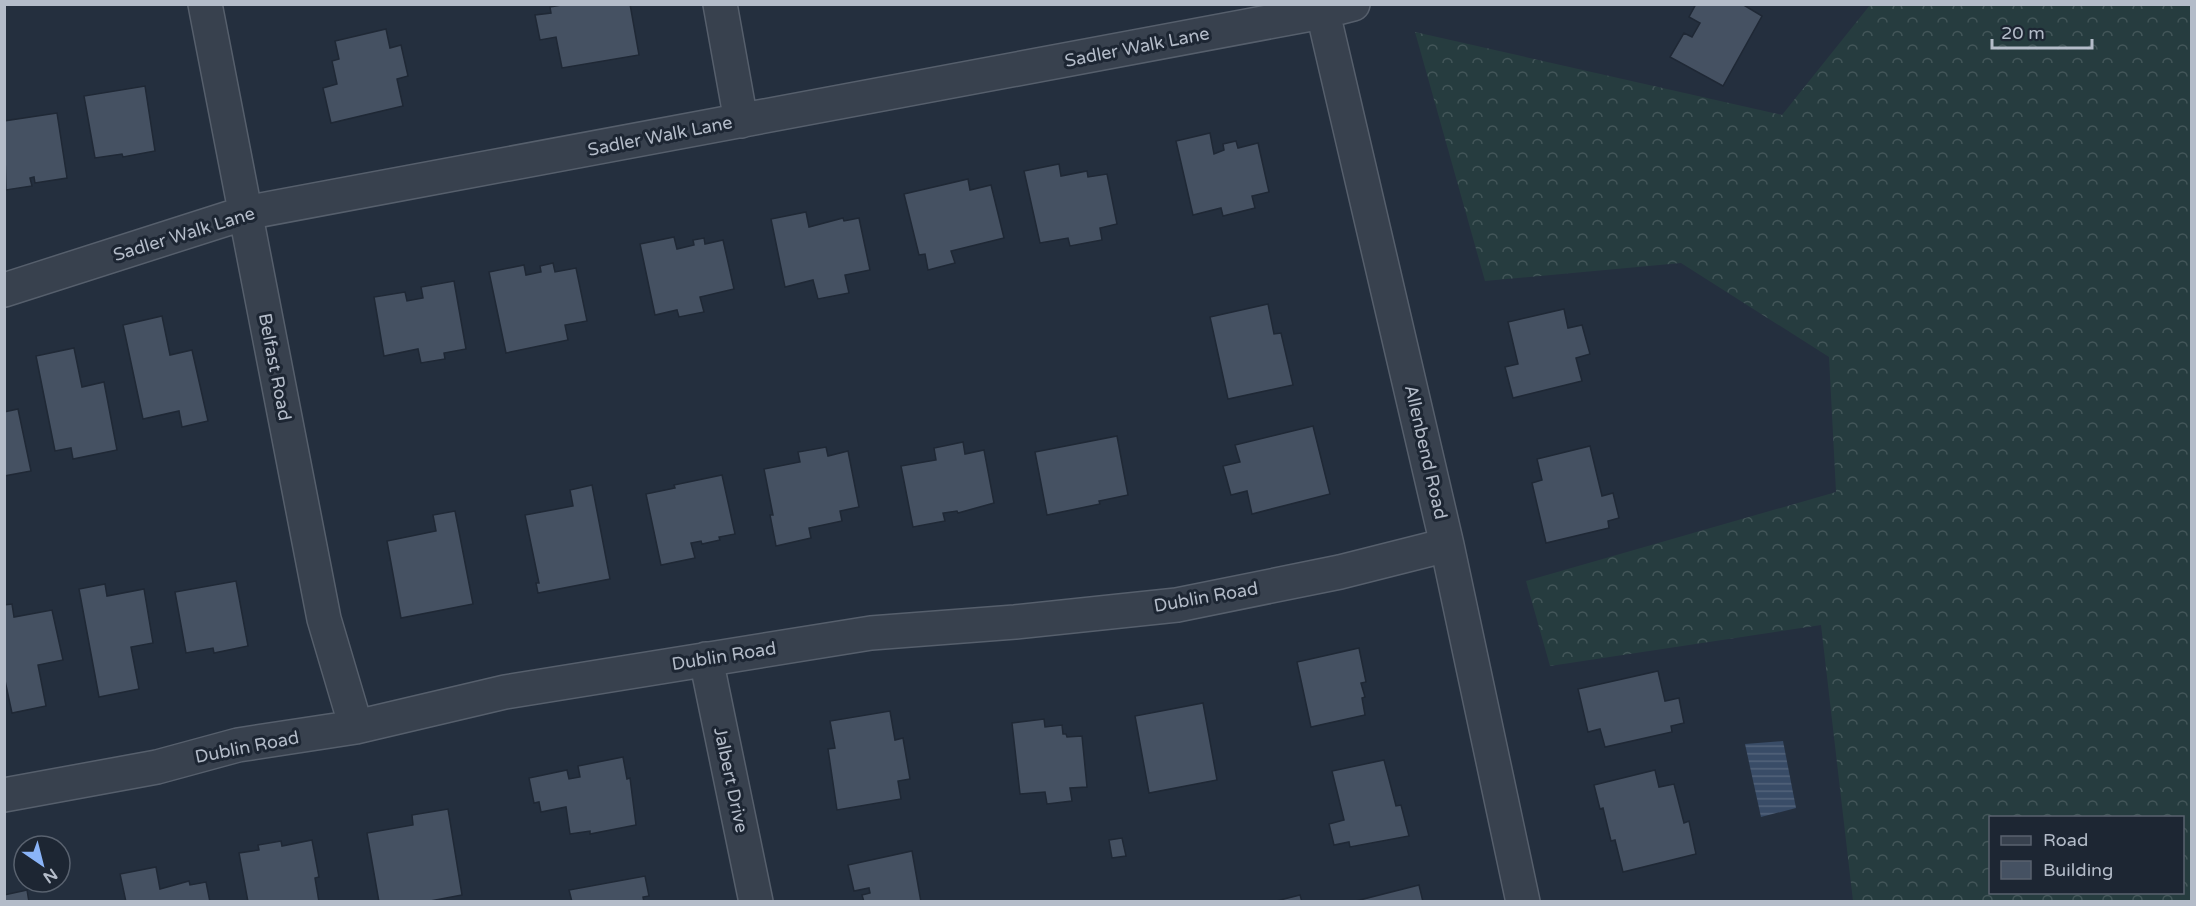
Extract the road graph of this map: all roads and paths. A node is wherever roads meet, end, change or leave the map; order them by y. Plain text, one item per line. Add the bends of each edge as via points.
1 (205, 4) edge
2 (720, 4) edge
3 (1332, 7) edge
4 (741, 121) junction
5 (245, 213) junction
6 (4, 290) edge
7 (1448, 545) junction
8 (706, 659) junction
9 (356, 728) junction
10 (4, 795) edge
11 (756, 902) edge
12 (1523, 902) edge

1 - 5 street, Belfast Road
2 - 4 street
3 - 4 street, Sadler Walk Lane
3 - 7 street, Allenbend Road
4 - 5 street, Sadler Walk Lane
5 - 6 street, Sadler Walk Lane
5 - 9 street, Belfast Road via 324,619
7 - 8 street, Dublin Road via 1340,572 1177,605 871,633
7 - 12 street, Allenbend Road
8 - 9 street, Dublin Road via 506,692
8 - 11 street, Jalbert Drive
9 - 10 street, Dublin Road via 238,745 157,767

